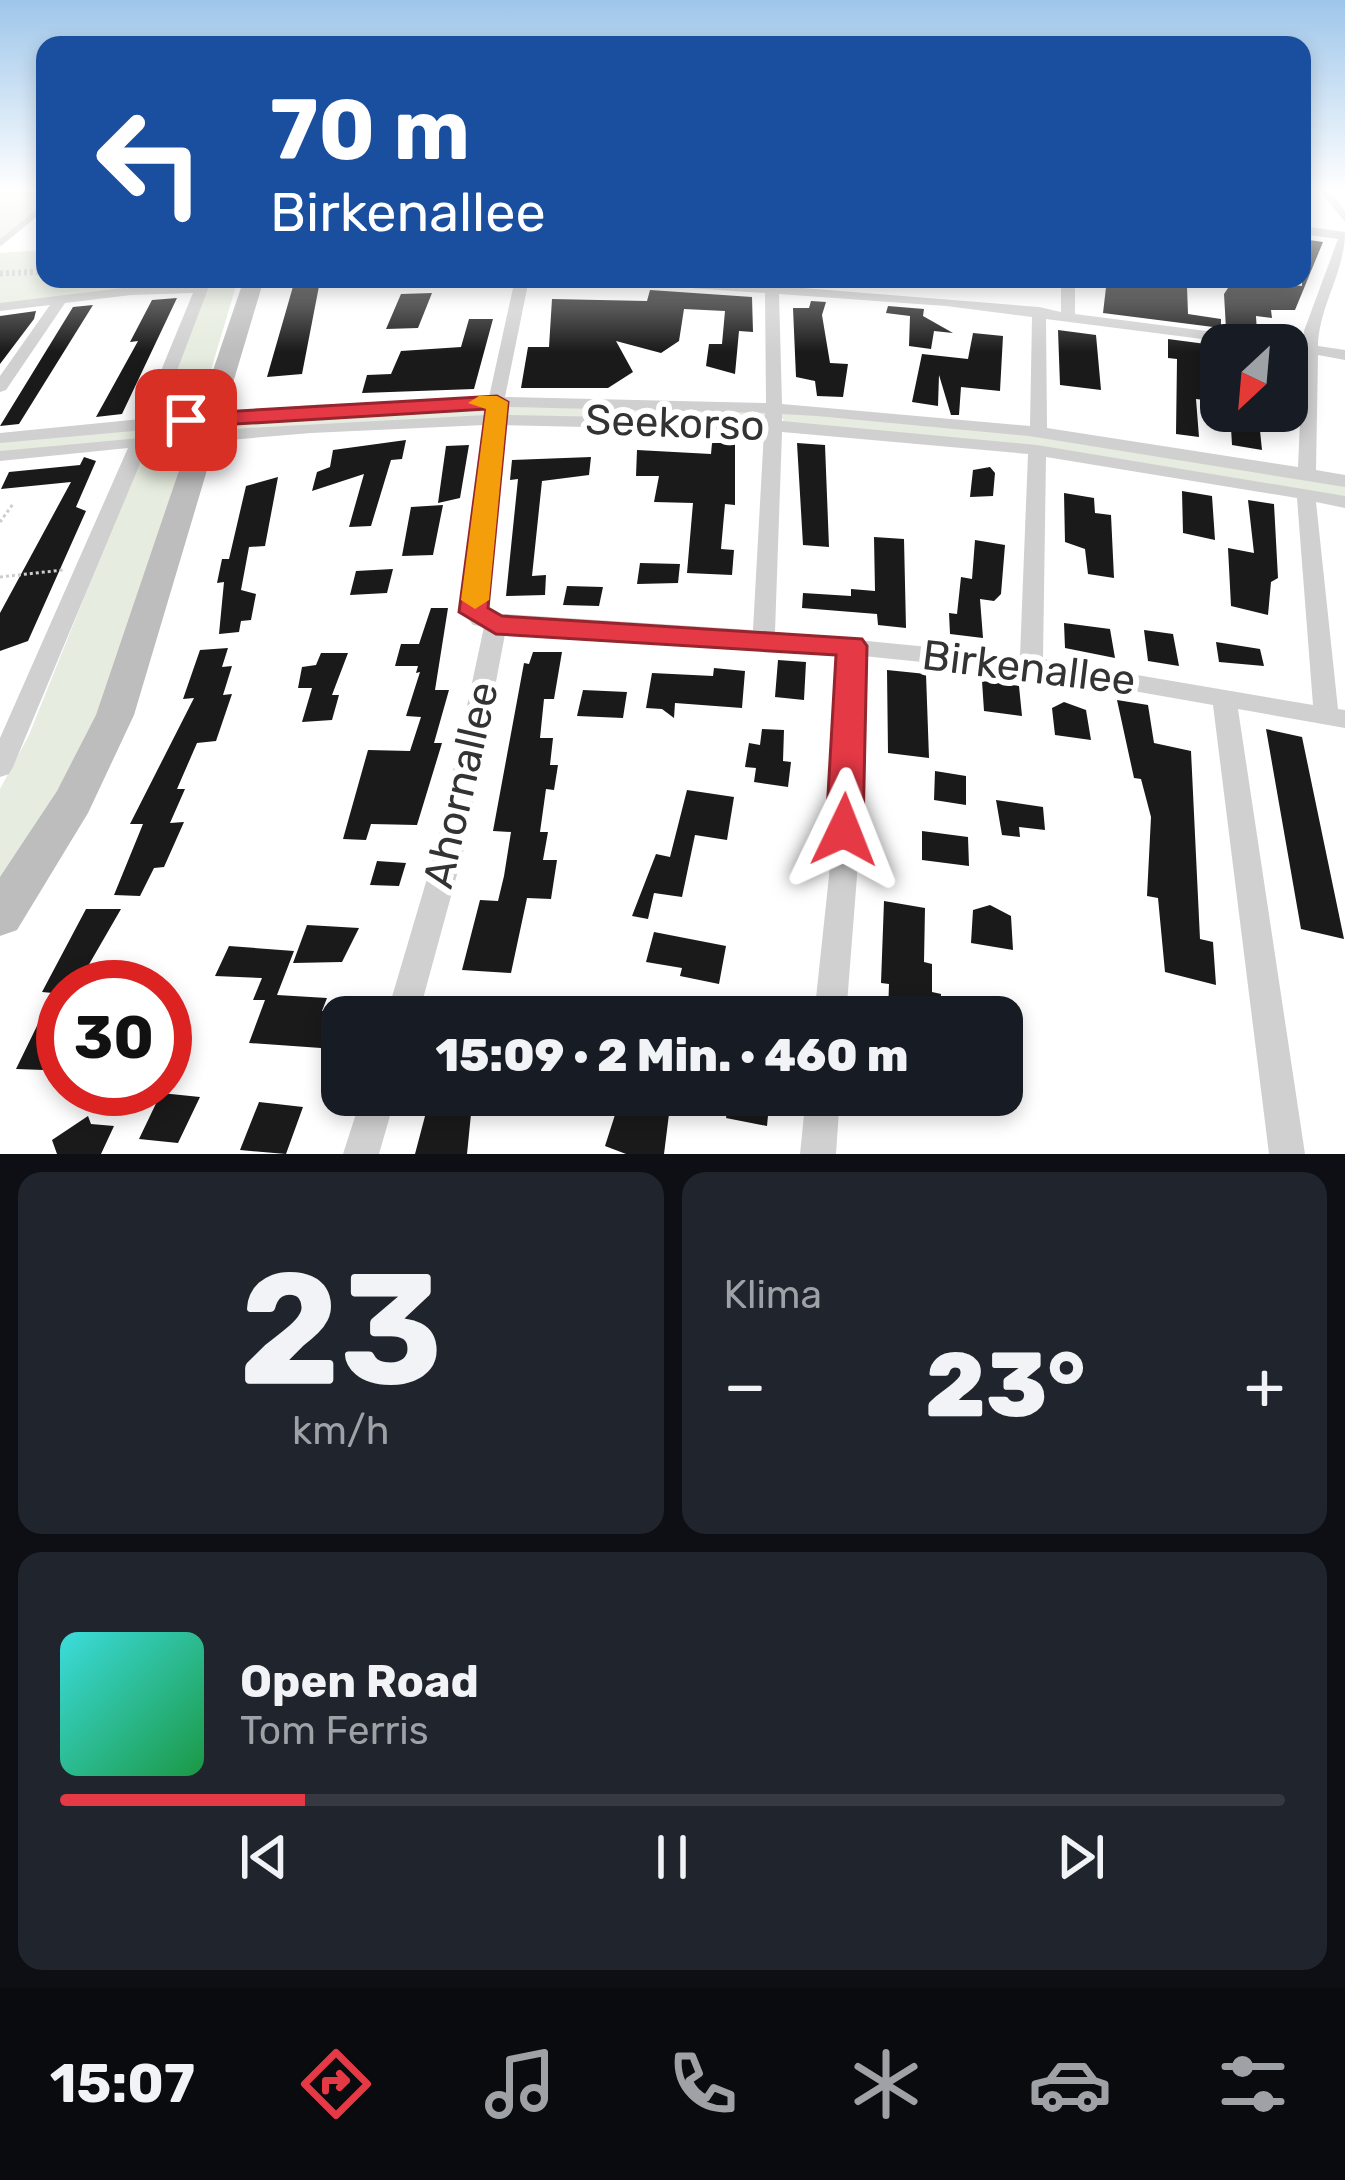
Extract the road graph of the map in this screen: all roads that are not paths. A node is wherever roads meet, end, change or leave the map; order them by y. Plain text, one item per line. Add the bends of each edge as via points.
1 (1342, 244) edge
2 (251, 288) edge
3 (520, 288) edge
4 (772, 288) edge
5 (879, 288) edge
6 (1068, 288) edge
7 (61, 299) junction
8 (0, 307) edge
9 (1039, 311) junction
10 (1068, 314) junction
11 (1200, 333) edge
12 (1308, 349) joint
13 (1345, 355) edge
14 (0, 387) edge
15 (496, 411) junction
16 (773, 416) junction
17 (204, 428) junction
18 (1307, 432) edge
19 (144, 433) junction
20 (0, 438) edge
21 (1037, 441) junction
22 (0, 456) edge
23 (1345, 481) edge
24 (1306, 484) junction
25 (1345, 502) edge
26 (496, 625) junction
27 (764, 638) junction
28 (852, 646) junction
29 (1031, 665) junction
30 (1224, 696) junction
31 (1335, 717) edge
32 (9, 733) edge
33 (0, 767) edge
34 (0, 916) edge
35 (408, 996) edge
36 (832, 996) edge
37 (373, 1116) edge
38 (821, 1116) edge
39 (361, 1154) edge
40 (818, 1154) edge
41 (1287, 1154) edge

1 - 12 street
2 - 17 main road
3 - 15 street, Ahornallee
4 - 16 street
5 - 9 street
6 - 10 street
7 - 8 street
7 - 14 street
7 - 19 street via 201,290
9 - 10 street
9 - 21 street
10 - 11 street
12 - 13 street
15 - 16 street, Seekorso
15 - 17 street, Seekorso
15 - 26 street, Ahornallee via 474,612
16 - 21 street, Seekorso
16 - 27 street
17 - 19 street, Seekorso
17 - 34 main road via 116,715
18 - 24 street
19 - 20 street, Seekorso
19 - 22 street, Seekorso
19 - 32 street
21 - 24 street, Seekorso
21 - 29 street
23 - 24 street, Seekorso
24 - 25 street, Seekorso
24 - 31 street
26 - 27 street, Birkenallee
26 - 35 street, Ahornallee via 452,845
27 - 28 street, Birkenallee
28 - 29 street, Birkenallee
28 - 36 street
29 - 30 street, Birkenallee
30 - 31 street, Birkenallee
30 - 41 street
32 - 33 street
37 - 39 street
38 - 40 street

